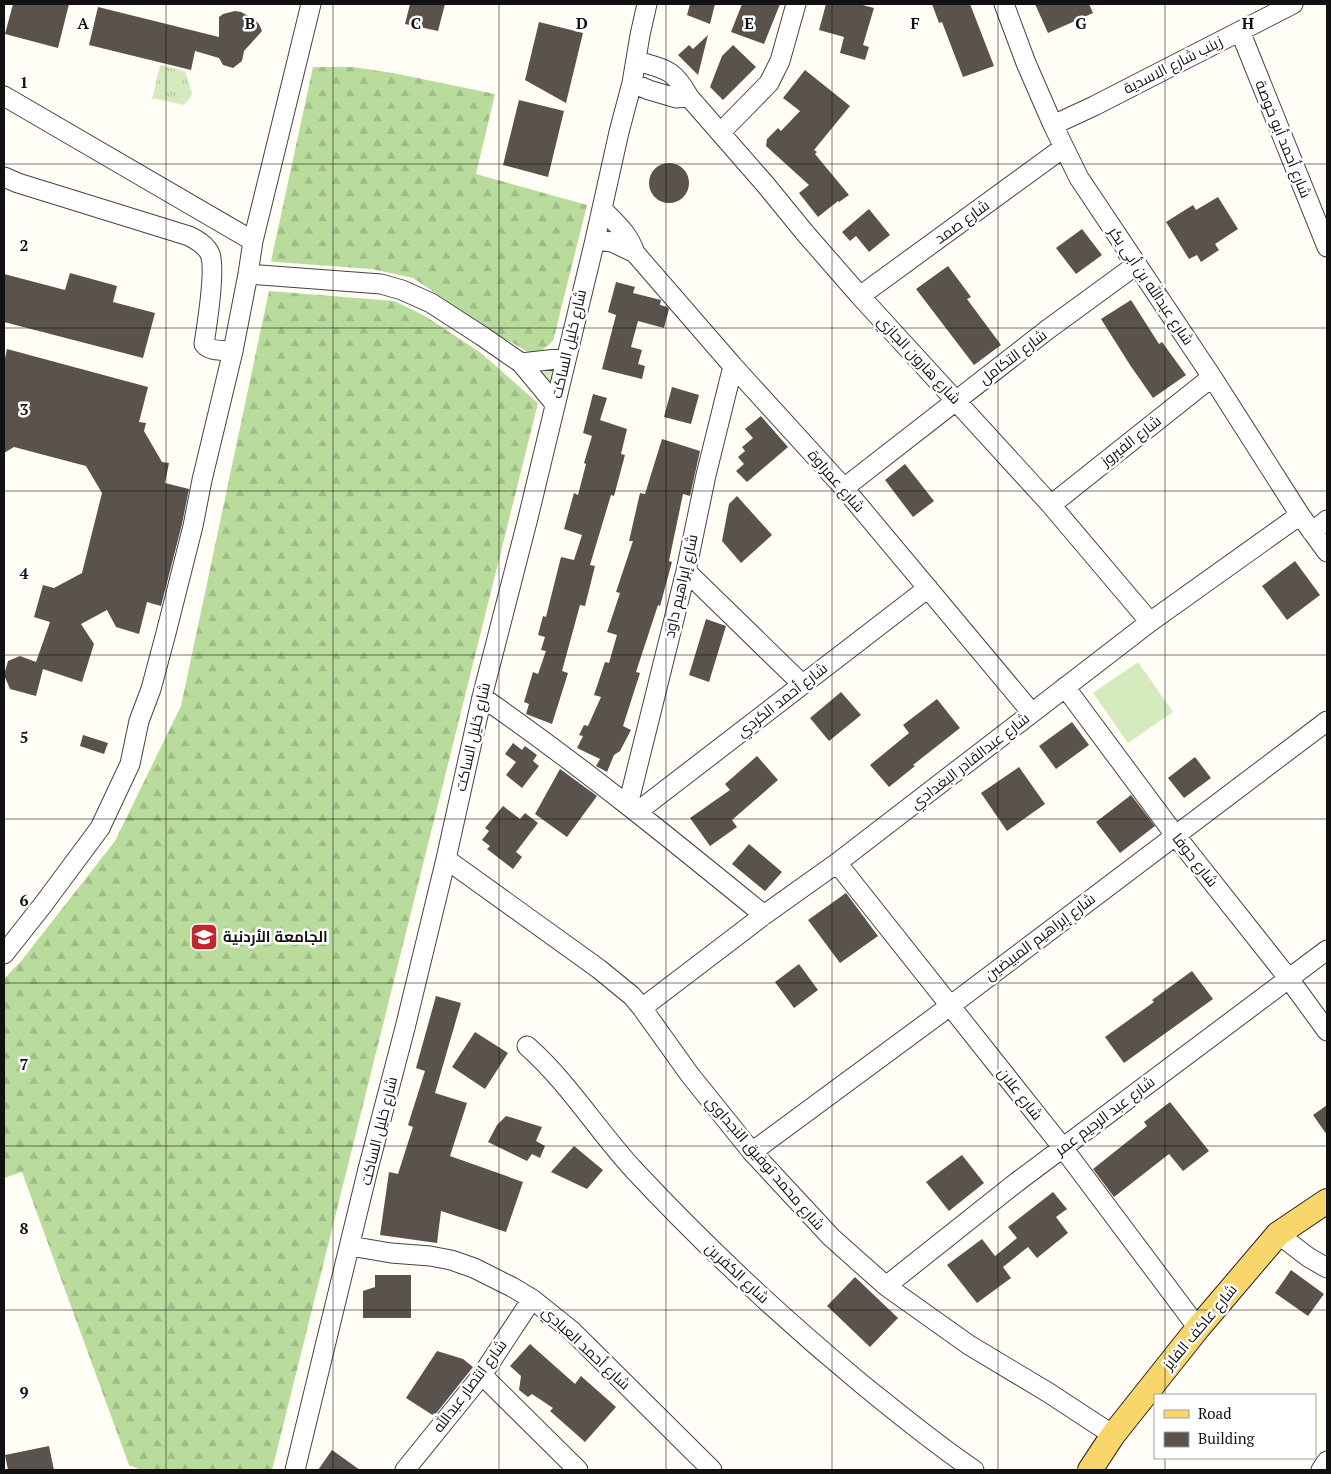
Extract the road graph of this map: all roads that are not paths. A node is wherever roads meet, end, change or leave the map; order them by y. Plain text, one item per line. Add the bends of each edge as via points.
1 (311, 4) edge
2 (647, 4) edge
3 (796, 4) edge
4 (1004, 4) edge
5 (1293, 4) edge
6 (1240, 32) junction
7 (637, 61) junction
8 (632, 83) junction
9 (4, 96) edge
10 (689, 97) junction
11 (1052, 125) junction
12 (721, 132) junction
13 (1063, 148) junction
14 (4, 178) edge
15 (602, 209) junction
16 (595, 240) junction
17 (252, 241) junction
18 (1327, 247) edge
19 (635, 253) junction
20 (1136, 264) junction
21 (248, 274) junction
22 (860, 296) junction
23 (233, 351) junction
24 (566, 358) junction
25 (521, 364) junction
26 (733, 366) junction
27 (1212, 377) junction
28 (956, 400) junction
29 (555, 404) junction
30 (844, 488) junction
31 (1051, 505) junction
32 (1300, 515) junction
33 (1327, 520) edge
34 (1312, 532) junction
35 (1327, 552) edge
36 (686, 570) junction
37 (928, 588) junction
38 (1150, 622) junction
39 (802, 684) junction
40 (1065, 687) junction
41 (482, 697) junction
42 (1032, 713) junction
43 (1327, 721) edge
44 (633, 809) junction
45 (1175, 835) junction
46 (446, 858) junction
47 (837, 863) junction
48 (764, 915) junction
49 (1327, 950) edge
50 (4, 954) edge
51 (1289, 979) junction
52 (950, 1006) junction
53 (642, 1008) junction
54 (1327, 1031) edge
55 (527, 1046) dead end
56 (1063, 1148) junction
57 (752, 1152) junction
58 (1327, 1200) edge
59 (1278, 1234) junction
60 (350, 1246) junction
61 (1327, 1268) edge
62 (886, 1286) junction
63 (532, 1299) junction
64 (1198, 1328) junction
65 (482, 1376) junction
66 (1113, 1435) junction
67 (1327, 1460) edge
68 (295, 1470) edge
69 (405, 1470) edge
70 (578, 1470) edge
71 (712, 1470) edge
72 (974, 1470) edge
73 (1090, 1470) edge
74 (1321, 1470) edge

1 - 17 street
2 - 7 street, شارع خليل الساكت
3 - 12 street via 780,61 769,83
4 - 11 street, شارع عبدالله بن أبي بكر
5 - 6 street, زينب شارع الاسدية
6 - 11 street, زينب شارع الاسدية
6 - 18 street, شارع أحمد أبو خوصة
7 - 8 street, شارع خليل الساكت
7 - 10 street, شارع هارون الجازي via 674,74
8 - 10 street via 676,98
8 - 15 street, شارع خليل الساكت
9 - 17 street
10 - 12 street, شارع هارون الجازي
11 - 13 street, شارع عبدالله بن أبي بكر
12 - 22 street, شارع هارون الجازي
13 - 20 street, شارع عبدالله بن أبي بكر
13 - 22 street, شارع صمد
14 - 23 street via 198,241 210,255 211,262 212,280 204,344 210,349
15 - 16 street, شارع خليل الساكت
15 - 19 street, شارع عمراوة via 625,232
16 - 19 street, شارع عمراوة via 612,242
16 - 24 street, شارع خليل الساكت
17 - 21 street
19 - 26 street, شارع عمراوة
20 - 27 street, شارع عبدالله بن أبي بكر
20 - 28 street, شارع التكامل
21 - 23 street
21 - 25 street via 381,284 402,290 450,314
22 - 28 street, شارع هارون الجازي
23 - 50 street via 180,580 151,689 139,721 130,764 100,828
24 - 25 street
24 - 29 street, شارع خليل الساكت
25 - 29 street
26 - 30 street, شارع عمراوة
26 - 36 street, شارع إبراهيم داود
27 - 31 street, شارع الفيروز
27 - 32 street, شارع عبدالله بن أبي بكر
28 - 30 street, شارع التكامل
28 - 31 street, شارع هارون الجازي
29 - 41 street, شارع خليل الساكت
30 - 37 street, شارع عمراوة
31 - 38 street, شارع هارون الجازي
32 - 34 street, شارع عبدالله بن أبي بكر
32 - 38 street, شارع عبدالقادر البغدادي
33 - 34 street
34 - 35 street, شارع عبدالله بن أبي بكر
36 - 39 street
36 - 44 street, شارع إبراهيم داود
37 - 39 street, شارع أحمد الكردي
37 - 42 street, شارع عمراوة
38 - 40 street, شارع عبدالقادر البغدادي
39 - 44 street, شارع أحمد الكردي
40 - 42 street, شارع عبدالقادر البغدادي
40 - 45 street, شارع حوفا
41 - 44 street
41 - 46 street, شارع خليل الساكت
42 - 47 street, شارع عبدالقادر البغدادي
43 - 45 street, شارع إبراهيم المبيضين
44 - 48 street
45 - 51 street, شارع حوفا
45 - 52 street, شارع إبراهيم المبيضين
46 - 53 street, شارع محمد توفيق النجداوي via 599,969
46 - 60 street, شارع خليل الساكت
47 - 48 street, شارع عبدالقادر البغدادي
47 - 52 street, شارع علان
48 - 53 street, شارع عبدالقادر البغدادي
49 - 51 street, شارع عبد الرحيم عمر
51 - 54 street, شارع حوفا
51 - 56 street, شارع عبد الرحيم عمر
52 - 56 street, شارع علان
52 - 57 street, شارع إبراهيم المبيضين
53 - 57 street, شارع محمد توفيق النجداوي via 690,1075
55 - 72 street, شارع الكفرين via 549,1066 632,1168 756,1292 892,1408
56 - 62 street, شارع عبد الرحيم عمر
56 - 64 street, شارع علان
57 - 62 street, شارع محمد توفيق النجداوي via 831,1237
58 - 59 main road, شارع عاكف الفايز
59 - 61 street
59 - 64 main road, شارع عاكف الفايز
60 - 63 street, شارع أحمد العبادي via 451,1260 474,1268
60 - 68 street, شارع خليل الساكت
62 - 66 street, شارع محمد توفيق النجداوي via 969,1345
63 - 65 street, شارع انتصار عبدالله
63 - 71 street, شارع أحمد العبادي via 572,1331
64 - 66 main road, شارع عاكف الفايز
65 - 69 street, شارع انتصار عبدالله
65 - 70 street
66 - 73 main road, شارع عاكف الفايز
67 - 74 street

